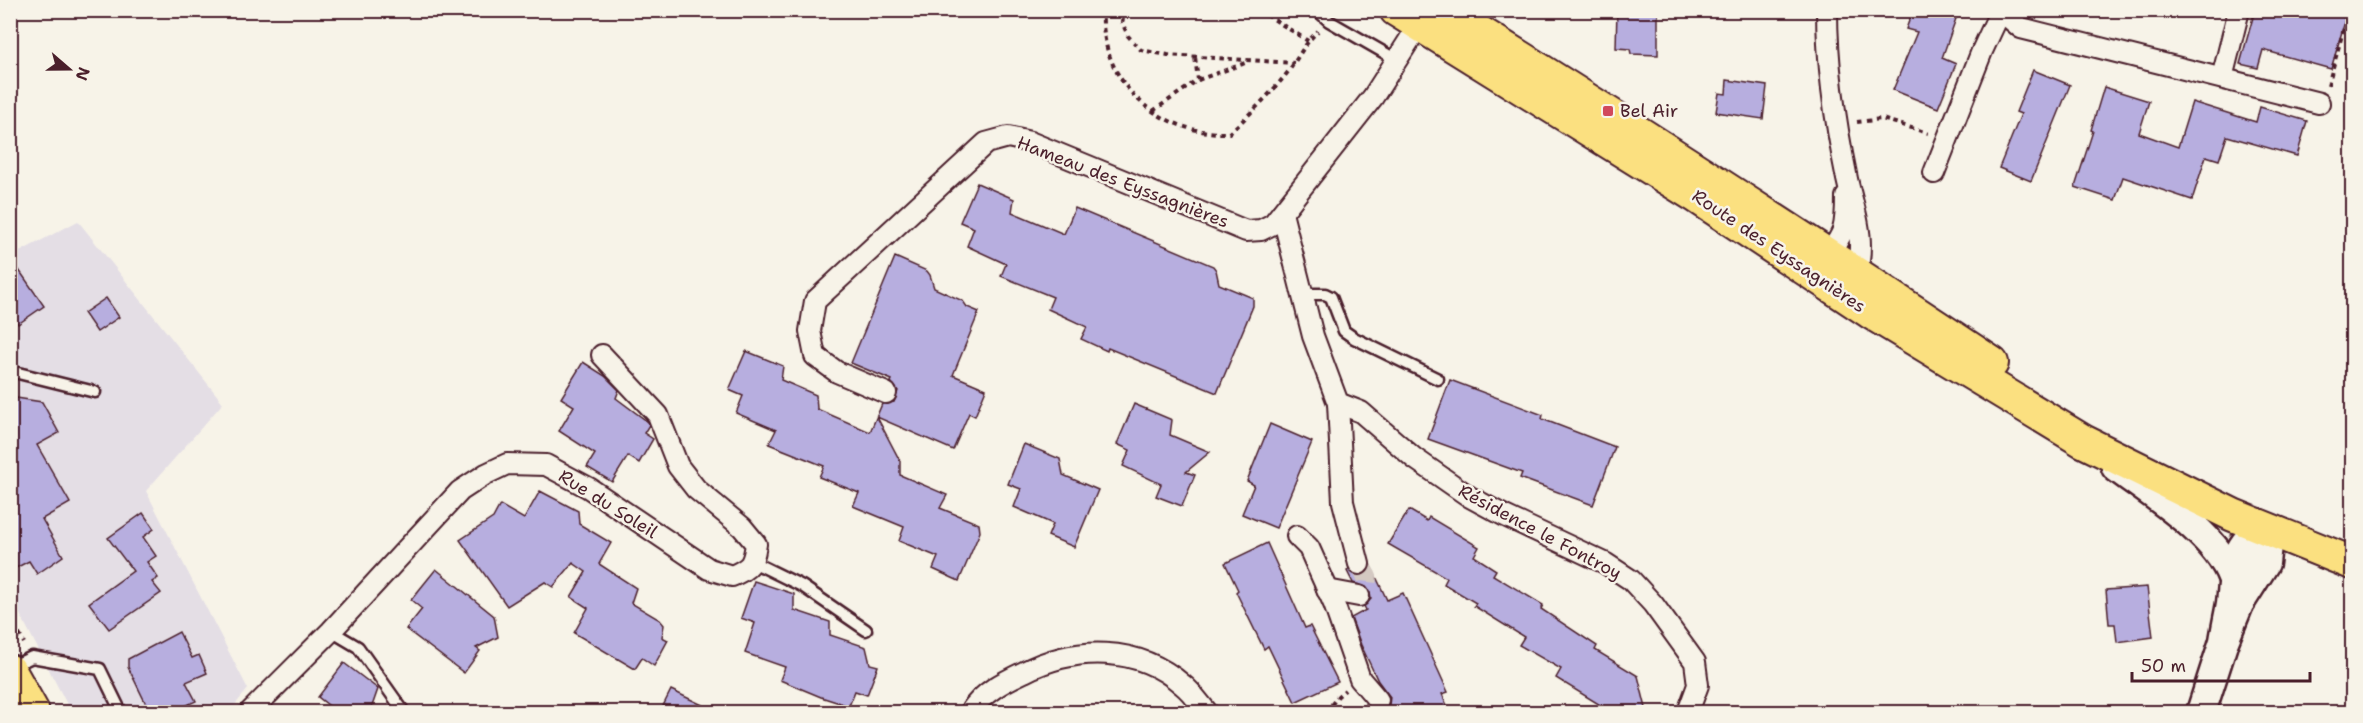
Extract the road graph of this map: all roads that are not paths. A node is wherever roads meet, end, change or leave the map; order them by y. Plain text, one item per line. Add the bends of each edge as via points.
1 (1317, 10) edge
2 (1827, 10) edge
3 (2239, 10) edge
4 (2001, 11) edge
5 (1420, 14) edge
6 (1397, 60) junction
7 (2222, 78) junction
8 (2319, 103) road end
9 (1934, 173) dead end
10 (1847, 179) junction
11 (1697, 196) junction
12 (1282, 213) junction
13 (1840, 266) junction
14 (1302, 294) junction
15 (1870, 312) junction
16 (602, 355) dead end
17 (10, 371) edge
18 (1438, 379) dead end
19 (95, 392) dead end
20 (886, 393) dead end
21 (1338, 403) junction
22 (2083, 441) junction
23 (2167, 481) junction
24 (2263, 528) junction
25 (1297, 536) dead end
26 (2310, 547) junction
27 (753, 562) junction
28 (2265, 563) junction
29 (2352, 563) edge
30 (1359, 564) tunnel mouth
31 (2232, 577) junction
32 (1327, 590) junction
33 (1359, 596) dead end
34 (866, 630) dead end
35 (331, 631) junction
36 (2224, 641) junction
37 (10, 669) edge
38 (1378, 700) dead end
39 (33, 712) edge
40 (121, 712) edge
41 (250, 712) edge
42 (404, 712) edge
43 (970, 712) edge
44 (1207, 712) edge
45 (1688, 712) edge
46 (2201, 712) edge

1 - 6 lane
2 - 10 street via 1827,47
3 - 7 street
4 - 7 street via 2021,28
4 - 9 street
5 - 6 street, Hameau des Eyssagnières
5 - 11 main road, Route des Eyssagnières
5 - 13 main road, Route des Eyssagnières via 1589,100
6 - 12 street, Hameau des Eyssagnières via 1373,97
7 - 8 street
10 - 13 street
10 - 13 street via 1860,227 1860,247
11 - 13 street
11 - 15 main road, Route des Eyssagnières
12 - 14 street
12 - 20 street, Hameau des Eyssagnières via 1273,224 1246,231 1030,142 1008,137 986,143 815,301 810,331 815,356 837,372
13 - 15 street
13 - 23 main road, Route des Eyssagnières
14 - 18 lane via 1331,297 1344,331
14 - 21 street
15 - 22 main road, Route des Eyssagnières
16 - 27 street via 658,415 678,466 696,489 742,527 756,544
17 - 19 lane
21 - 30 street via 1343,502
21 - 45 street, Résidence le Fontroy via 1361,412 1414,458 1470,497 1605,563 1631,580 1695,662 1698,685
22 - 23 main road, Route des Eyssagnières
22 - 31 main road via 2198,531 2227,562
23 - 24 main road, Route des Eyssagnières
24 - 26 main road, Route des Eyssagnières
24 - 28 main road via 2267,545
24 - 31 main road via 2246,540
25 - 32 street via 1309,548
26 - 28 main road
26 - 29 main road, Route des Eyssagnières
27 - 34 lane via 802,586
27 - 35 street, Rue du Soleil via 732,576 709,568 589,488 546,465 507,464 460,491
28 - 36 main road via 2240,604
31 - 36 main road
32 - 33 street
32 - 38 street via 1360,679
35 - 41 street, Rue du Soleil
35 - 42 lane via 358,646
36 - 46 main road
37 - 39 main road
37 - 40 lane via 32,657 100,669
43 - 44 street via 979,699 1038,665 1082,653 1116,653 1150,664 1183,684

